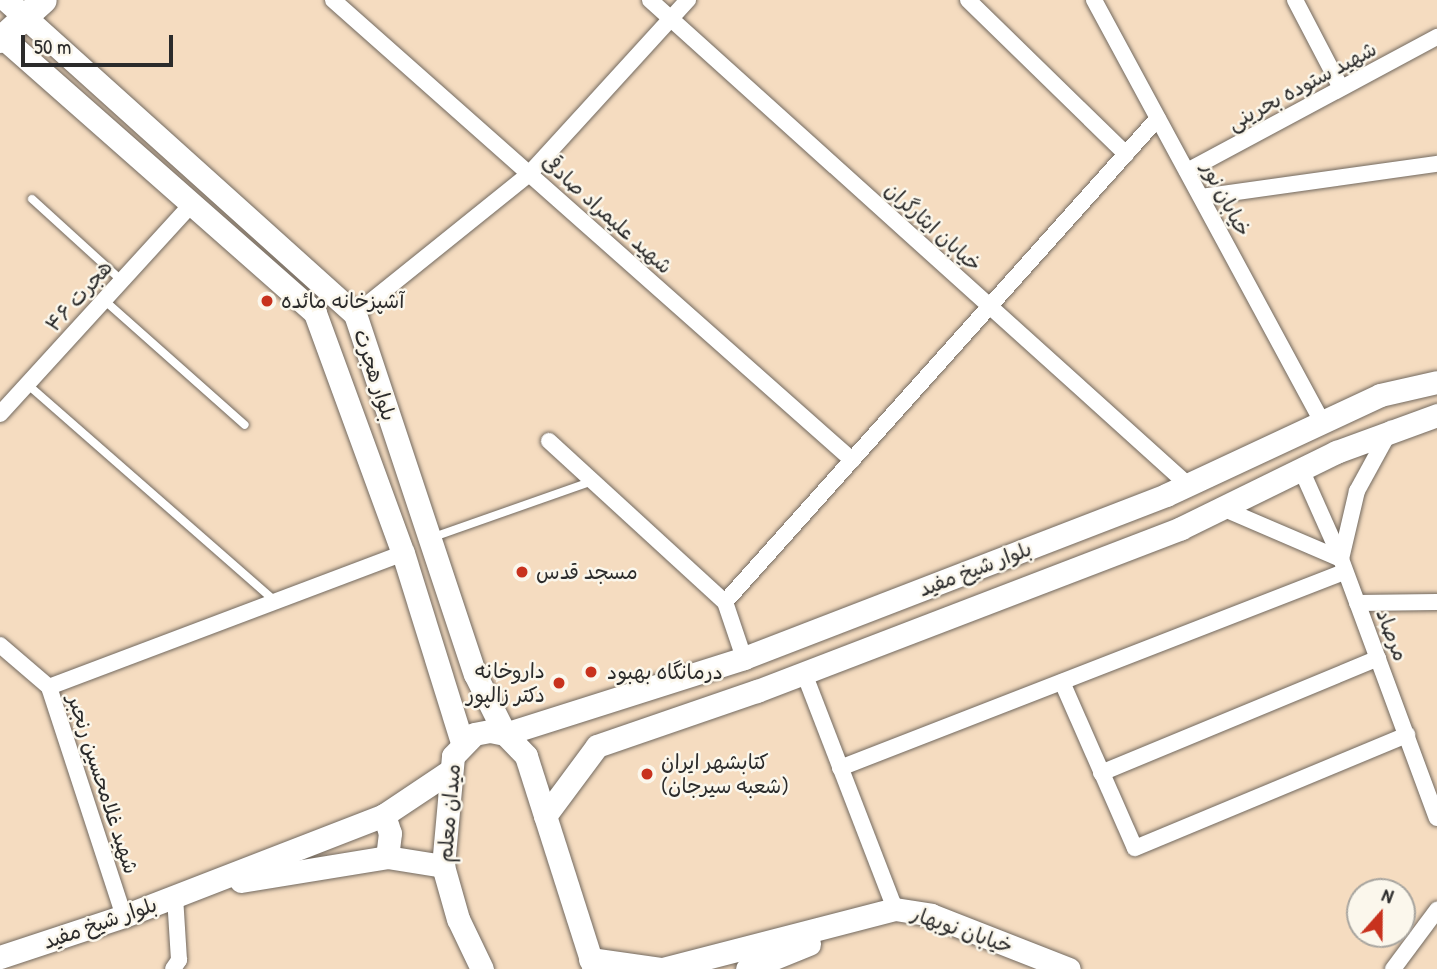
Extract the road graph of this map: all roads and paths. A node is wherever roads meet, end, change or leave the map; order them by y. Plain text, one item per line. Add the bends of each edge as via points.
1 (333, 0) edge
2 (650, 0) edge
3 (688, 0) edge
4 (968, 0) edge
5 (1094, 0) edge
6 (1295, 0) edge
7 (25, 6) edge
8 (671, 19) junction
9 (1437, 37) edge
10 (1, 38) edge
11 (1341, 88) junction
12 (1158, 118) junction
13 (1126, 154) junction
14 (1437, 164) edge
15 (1187, 171) junction
16 (529, 174) junction
17 (1201, 197) junction
18 (32, 199) dead end
19 (190, 206) junction
20 (122, 281) junction
21 (104, 300) junction
22 (989, 306) junction
23 (355, 314) junction
24 (1437, 382) edge
25 (27, 384) junction
26 (1, 411) edge
27 (1437, 415) edge
28 (1321, 419) junction
29 (245, 425) dead end
30 (1391, 429) junction
31 (549, 441) dead end
32 (852, 460) junction
33 (1301, 469) junction
34 (593, 481) junction
35 (1188, 485) junction
36 (1222, 508) junction
37 (429, 539) junction
38 (403, 552) junction
39 (1342, 565) junction
40 (275, 601) junction
41 (725, 602) junction
42 (1437, 602) edge
43 (1357, 603) junction
44 (0, 645) edge
45 (744, 657) junction
46 (1378, 658) junction
47 (804, 673) junction
48 (1062, 682) junction
49 (49, 687) junction
50 (585, 712) junction
51 (505, 734) junction
52 (1407, 735) junction
53 (462, 743) junction
54 (597, 746) junction
55 (840, 768) junction
56 (450, 771) junction
57 (1101, 773) junction
58 (1436, 813) edge
59 (384, 815) junction
60 (545, 816) junction
61 (387, 857) junction
62 (443, 866) junction
63 (200, 887) junction
64 (175, 897) junction
65 (895, 909) junction
66 (1437, 910) edge
67 (124, 916) junction
68 (0, 957) edge
69 (592, 964) edge
70 (182, 966) edge
71 (482, 969) edge
72 (662, 969) edge
73 (747, 969) edge
74 (1069, 969) edge
75 (1393, 969) edge

1 - 16 street, شهید علیمراد صادقی
2 - 8 street, خیابان ایثارگران
3 - 8 street
4 - 13 street
5 - 12 street, خیابان نور
6 - 11 street
7 - 10 main road
7 - 23 street, بلوار هجرت
8 - 16 street
8 - 22 street, خیابان ایثارگران
9 - 11 street, شهید ستوده بحرینی
10 - 19 street, بلوار هجرت
11 - 15 street, شهید ستوده بحرینی
12 - 13 street
12 - 15 street, خیابان نور
13 - 22 street
14 - 17 street
15 - 17 street, خیابان نور
16 - 23 street
16 - 32 street, شهید علیمراد صادقی
17 - 28 street, خیابان نور
18 - 20 lane
19 - 20 street, هجرت ۴۶
19 - 38 street, بلوار هجرت via 315,313
20 - 21 street, هجرت ۴۶
21 - 25 street, هجرت ۴۶
21 - 29 lane
22 - 32 street
22 - 35 street, خیابان ایثارگران
23 - 37 street, بلوار هجرت
24 - 28 street, بلوار شیخ مفید via 1380,395
25 - 26 street, هجرت ۴۶
25 - 40 lane
27 - 30 street, بلوار شیخ مفید
28 - 35 street, بلوار شیخ مفید
30 - 33 street, بلوار شیخ مفید
30 - 39 street via 1357,491
31 - 34 street
32 - 41 street
33 - 36 street, بلوار شیخ مفید
33 - 39 street, مرصاد
34 - 37 lane
34 - 41 street
35 - 45 street, بلوار شیخ مفید
36 - 39 street
36 - 47 street, بلوار شیخ مفید via 1181,528
37 - 51 street, بلوار هجرت via 475,674
38 - 40 street
38 - 53 street, بلوار هجرت
39 - 43 street, مرصاد
39 - 48 street
40 - 49 street
41 - 45 street
42 - 43 street
43 - 46 street, مرصاد
44 - 49 street, شهید غلامحسین رنجبر
45 - 50 street, بلوار شیخ مفید
46 - 52 street, مرصاد
46 - 57 street
47 - 54 street, بلوار شیخ مفید
47 - 55 street
48 - 55 street
48 - 57 street
49 - 67 street, شهید غلامحسین رنجبر
50 - 51 street, بلوار شیخ مفید
50 - 54 street via 585,731
51 - 53 street, میدان معلم via 474,734
51 - 60 street via 526,756
52 - 57 street via 1135,848
52 - 58 street, مرصاد
53 - 56 street, میدان معلم
54 - 60 street
55 - 65 street
56 - 59 street
56 - 62 street, میدان معلم
59 - 61 street via 390,833
59 - 63 street
60 - 69 street
61 - 62 street
61 - 63 street
62 - 71 street, میدان معلم via 458,919
63 - 64 street, بلوار شیخ مفید
64 - 67 street, بلوار شیخ مفید
64 - 70 street
65 - 72 street
65 - 73 street
65 - 74 street, خیابان نوبهار via 931,915
66 - 75 street
67 - 68 street, بلوار شیخ مفید
69 - 72 street

